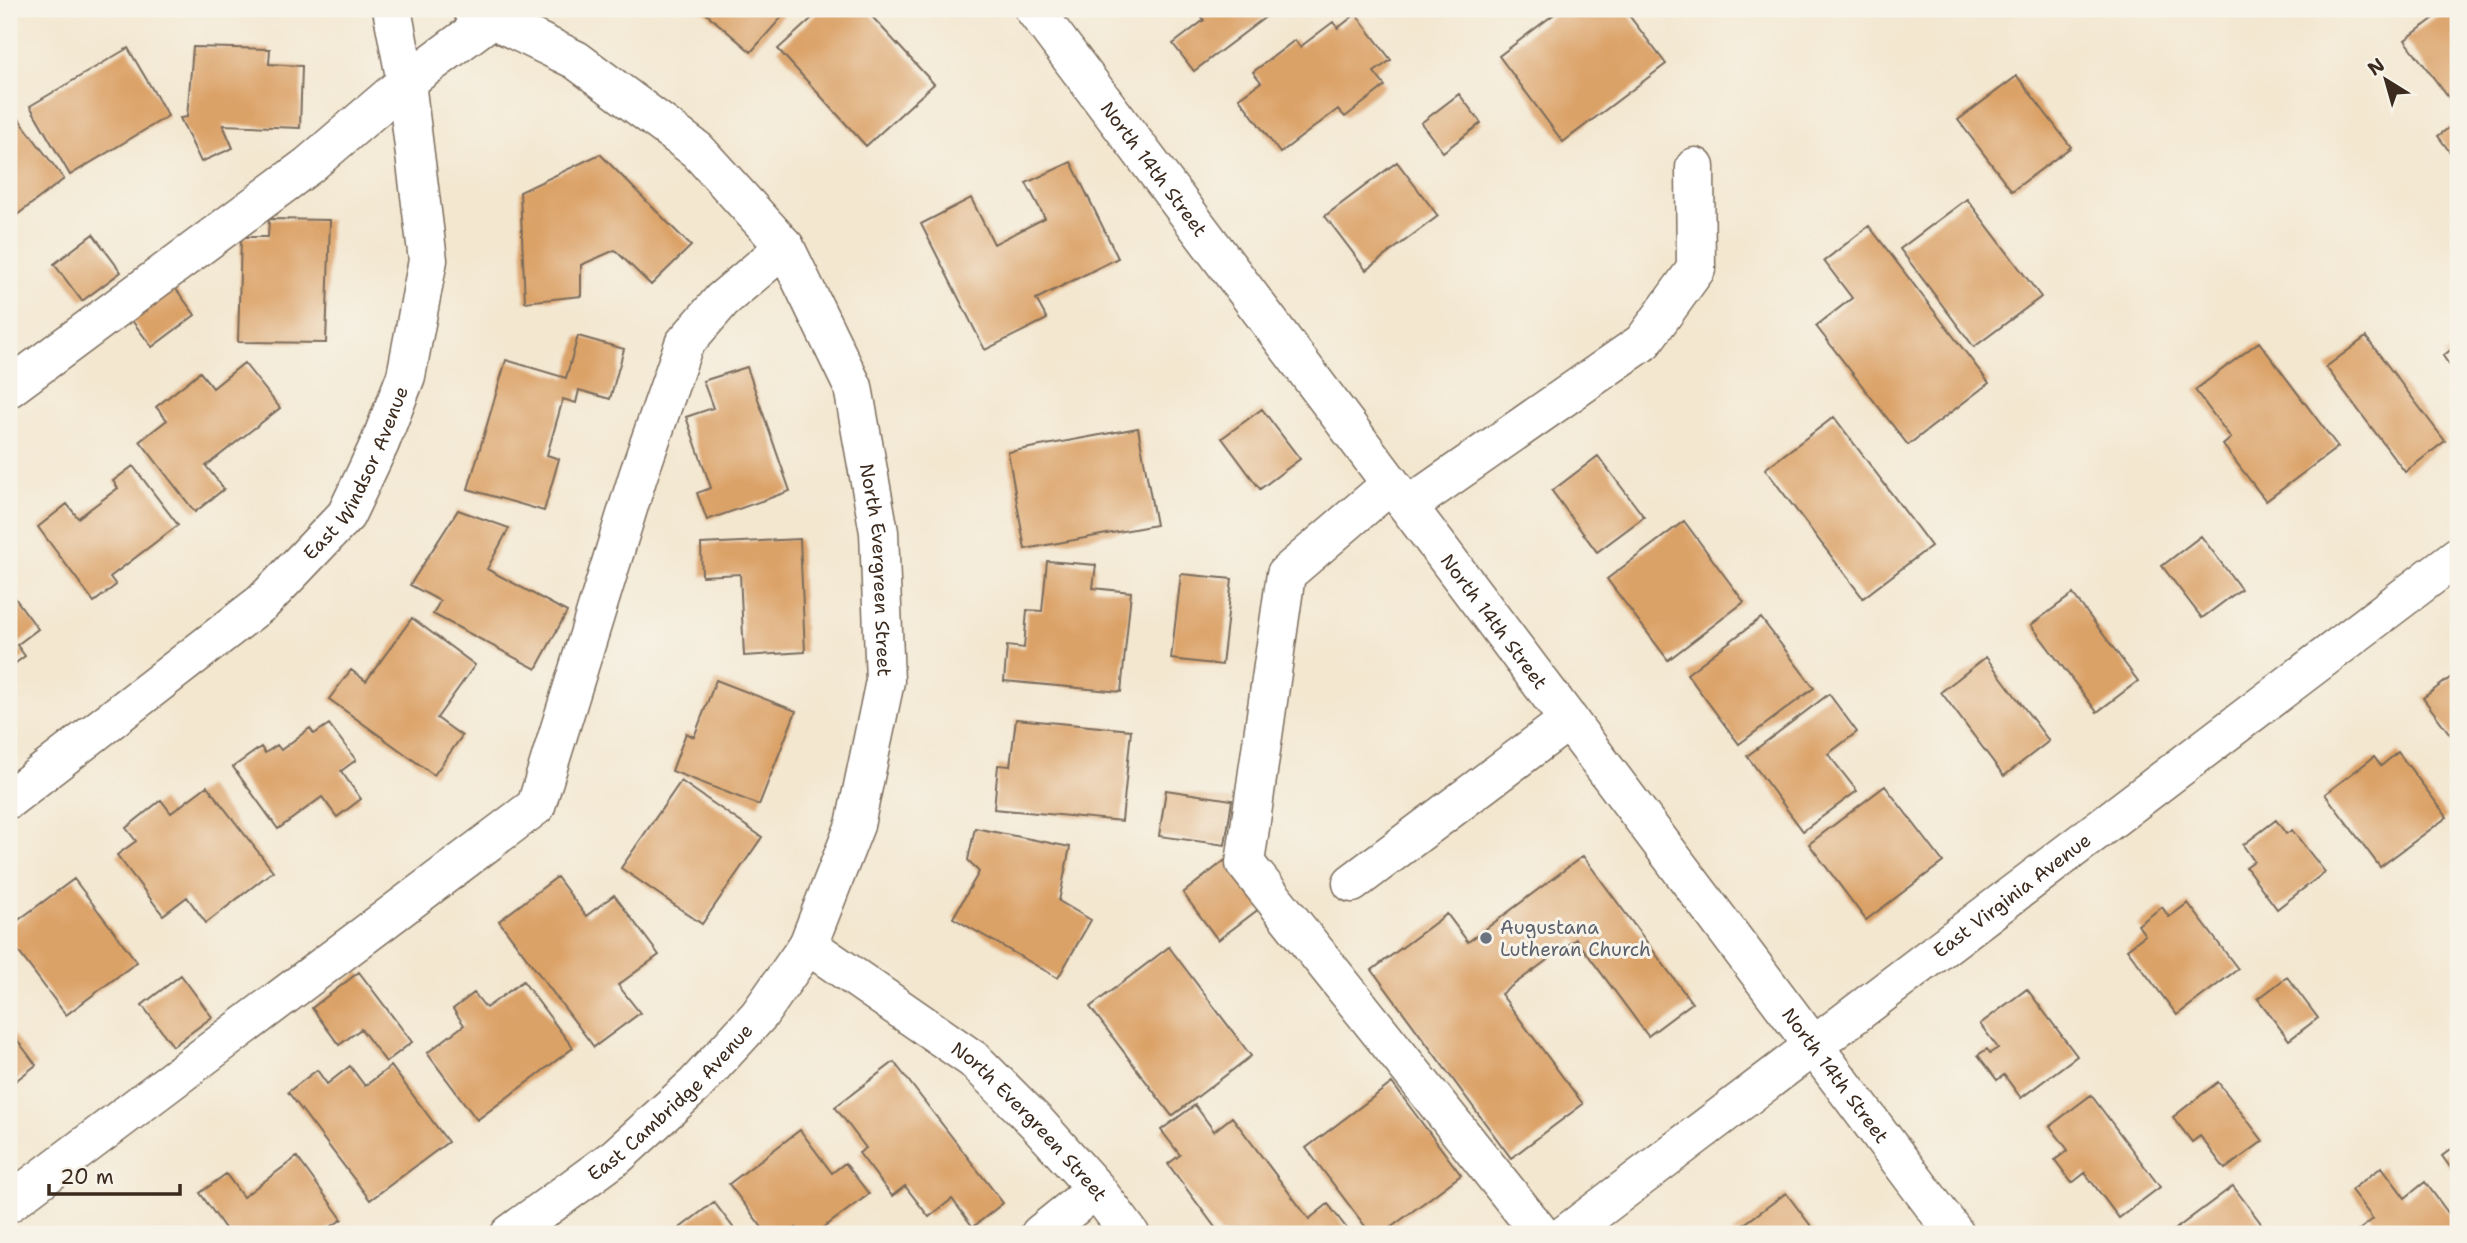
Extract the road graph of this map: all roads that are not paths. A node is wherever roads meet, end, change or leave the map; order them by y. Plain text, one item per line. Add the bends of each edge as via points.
1 (392, 9) edge
2 (1034, 9) edge
3 (489, 12) edge
4 (405, 82) junction
5 (1695, 167) dead end
6 (785, 247) junction
7 (9, 388) edge
8 (1399, 495) junction
9 (2458, 556) edge
10 (1569, 720) junction
11 (9, 799) edge
12 (1352, 883) dead end
13 (808, 946) junction
14 (1814, 1046) junction
15 (1096, 1189) junction
16 (9, 1203) edge
17 (510, 1234) edge
18 (1040, 1234) edge
19 (1129, 1234) edge
20 (1541, 1234) edge
21 (1566, 1234) edge
22 (1955, 1234) edge

1 - 4 street, East Windsor Avenue
2 - 8 street, North 14th Street
3 - 4 street
3 - 6 street, North Evergreen Street via 576,60 697,150
4 - 7 street via 309,166
4 - 11 street, East Windsor Avenue via 428,260 406,376 346,514 263,602
5 - 8 street via 1696,269 1643,342
6 - 13 street, North Evergreen Street via 853,387 879,532 885,681 855,825
6 - 16 street via 722,300 684,344 638,476 536,806
8 - 10 street, North 14th Street
8 - 20 street via 1286,574 1245,863
9 - 14 street, East Virginia Avenue
10 - 12 street
10 - 14 street, North 14th Street
13 - 15 street, North Evergreen Street via 974,1060
13 - 17 street, East Cambridge Avenue via 760,1015 695,1085 617,1156
14 - 21 street, East Virginia Avenue
14 - 22 street, North 14th Street
15 - 18 street
15 - 19 street, North Evergreen Street

